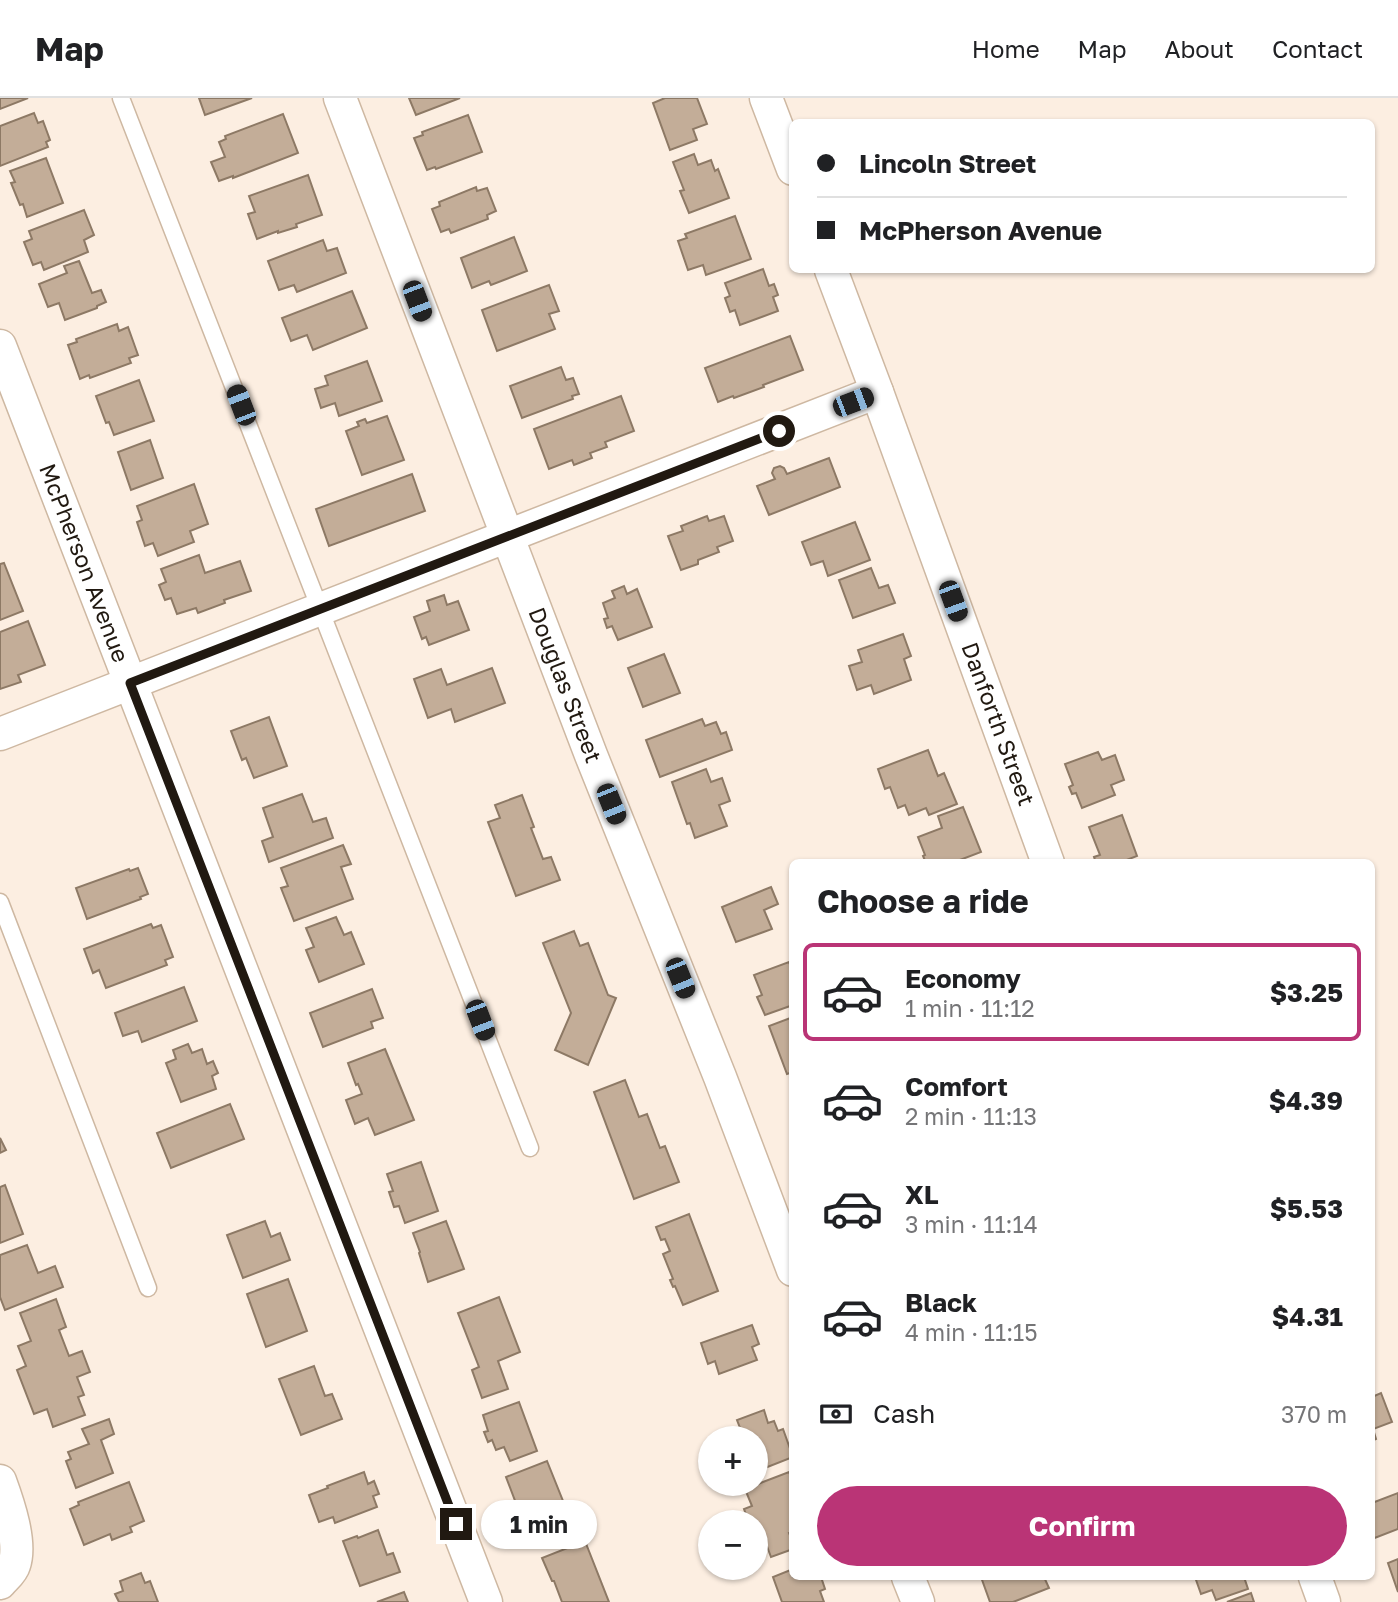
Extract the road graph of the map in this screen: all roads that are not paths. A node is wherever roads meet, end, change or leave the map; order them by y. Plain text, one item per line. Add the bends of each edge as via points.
1 (121, 98) edge
2 (340, 98) edge
3 (766, 98) edge
4 (789, 158) edge
5 (832, 273) edge
6 (0, 346) edge
7 (877, 393) junction
8 (509, 536) junction
9 (321, 609) junction
10 (130, 683) junction
11 (0, 734) edge
12 (1047, 859) edge
13 (0, 902) edge
14 (530, 1148) dead end
15 (789, 1259) edge
16 (148, 1288) dead end
17 (0, 1481) edge
18 (909, 1580) edge
19 (1316, 1580) edge
20 (0, 1583) edge
21 (486, 1602) edge
22 (918, 1602) edge
23 (1324, 1602) edge

1 - 9 lane
2 - 8 street, Douglas Street
3 - 4 street
5 - 7 street, Danforth Street
6 - 10 street, McPherson Avenue
7 - 8 street
7 - 12 street, Danforth Street
8 - 9 street
8 - 15 street, Douglas Street
9 - 10 street
9 - 14 lane
10 - 11 street
10 - 21 street, McPherson Avenue
13 - 16 lane
17 - 20 street via 17,1553 13,1568
18 - 22 street
19 - 23 street

